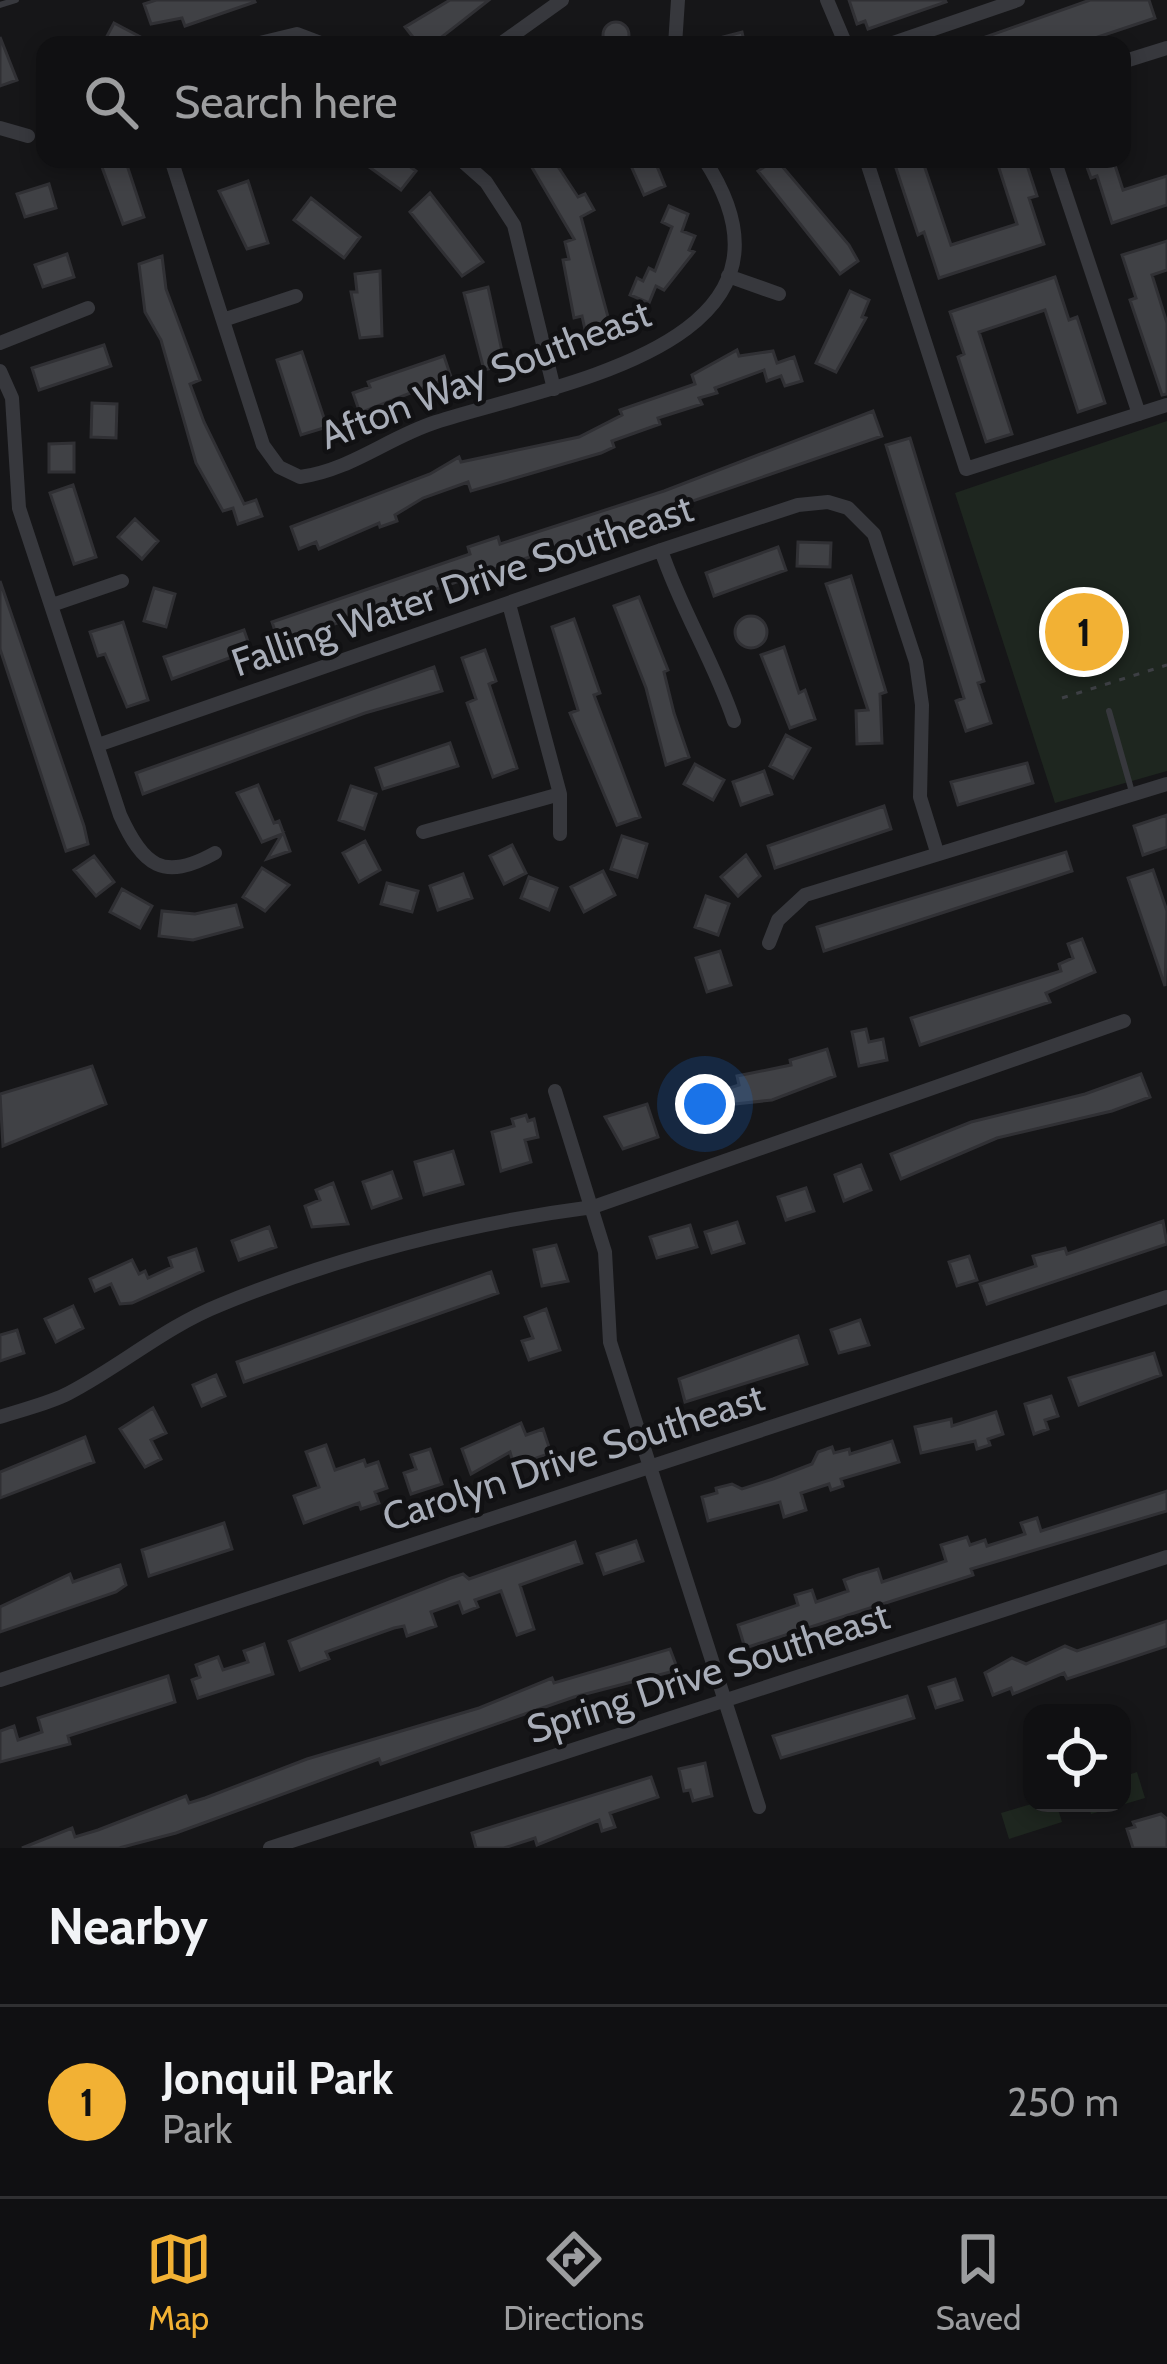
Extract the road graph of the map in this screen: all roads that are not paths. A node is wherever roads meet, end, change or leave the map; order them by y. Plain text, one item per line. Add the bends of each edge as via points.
1 (16, 0) edge
2 (562, 0) edge
3 (678, 0) edge
4 (827, 0) edge
5 (1018, 0) edge
6 (0, 5) edge
7 (512, 36) edge
8 (676, 36) edge
9 (842, 36) edge
10 (913, 36) edge
11 (1167, 48) edge
12 (1131, 59) edge
13 (0, 128) edge
14 (28, 136) dead end
15 (173, 168) edge
16 (469, 168) edge
17 (709, 168) edge
18 (869, 168) edge
19 (1057, 168) edge
20 (728, 276) junction
21 (779, 294) dead end
22 (296, 296) dead end
23 (88, 308) dead end
24 (223, 320) junction
25 (0, 343) edge
26 (0, 371) edge
27 (554, 389) junction
28 (1167, 405) edge
29 (1138, 414) junction
30 (661, 550) junction
31 (122, 581) dead end
32 (52, 604) junction
33 (509, 604) junction
34 (1109, 711) dead end
35 (734, 721) dead end
36 (98, 745) junction
37 (1167, 784) edge
38 (560, 794) junction
39 (1133, 795) junction
40 (423, 832) dead end
41 (560, 834) dead end
42 (937, 852) junction
43 (215, 853) dead end
44 (769, 943) dead end
45 (1124, 1021) dead end
46 (555, 1091) dead end
47 (593, 1207) junction
48 (1167, 1297) edge
49 (0, 1417) edge
50 (651, 1467) junction
51 (1167, 1557) edge
52 (0, 1680) edge
53 (726, 1701) junction
54 (759, 1807) dead end
55 (269, 1848) edge

1 - 6 lane
2 - 7 street
3 - 8 street
4 - 9 street
5 - 10 street
11 - 12 street
13 - 14 street
15 - 24 street, Afton Way Southeast
16 - 27 street via 514,225
17 - 20 street via 736,221
18 - 29 street via 966,469
19 - 29 street
20 - 21 street
20 - 27 street, Afton Way Southeast via 660,349
22 - 24 street
23 - 25 street
24 - 27 street, Afton Way Southeast via 263,445 300,477 440,421
26 - 32 street via 12,398 14,489
28 - 29 street
30 - 33 street, Falling Water Drive Southeast
30 - 35 street
30 - 42 street, Falling Water Drive Southeast via 798,505 852,501 874,534 916,662 920,797
31 - 32 street
32 - 36 street
33 - 36 street, Falling Water Drive Southeast
33 - 38 street
34 - 39 lane
36 - 43 street via 120,815 146,857 177,870
37 - 39 street
38 - 40 street
38 - 41 street
39 - 42 street
42 - 44 street via 805,895 778,920
45 - 47 street
46 - 47 street
47 - 49 street via 520,1216 222,1304 67,1394
47 - 50 street via 607,1267 610,1342
48 - 50 street, Carolyn Drive Southeast
50 - 52 street, Carolyn Drive Southeast
50 - 53 street
51 - 53 street, Spring Drive Southeast
53 - 54 street
53 - 55 street, Spring Drive Southeast

